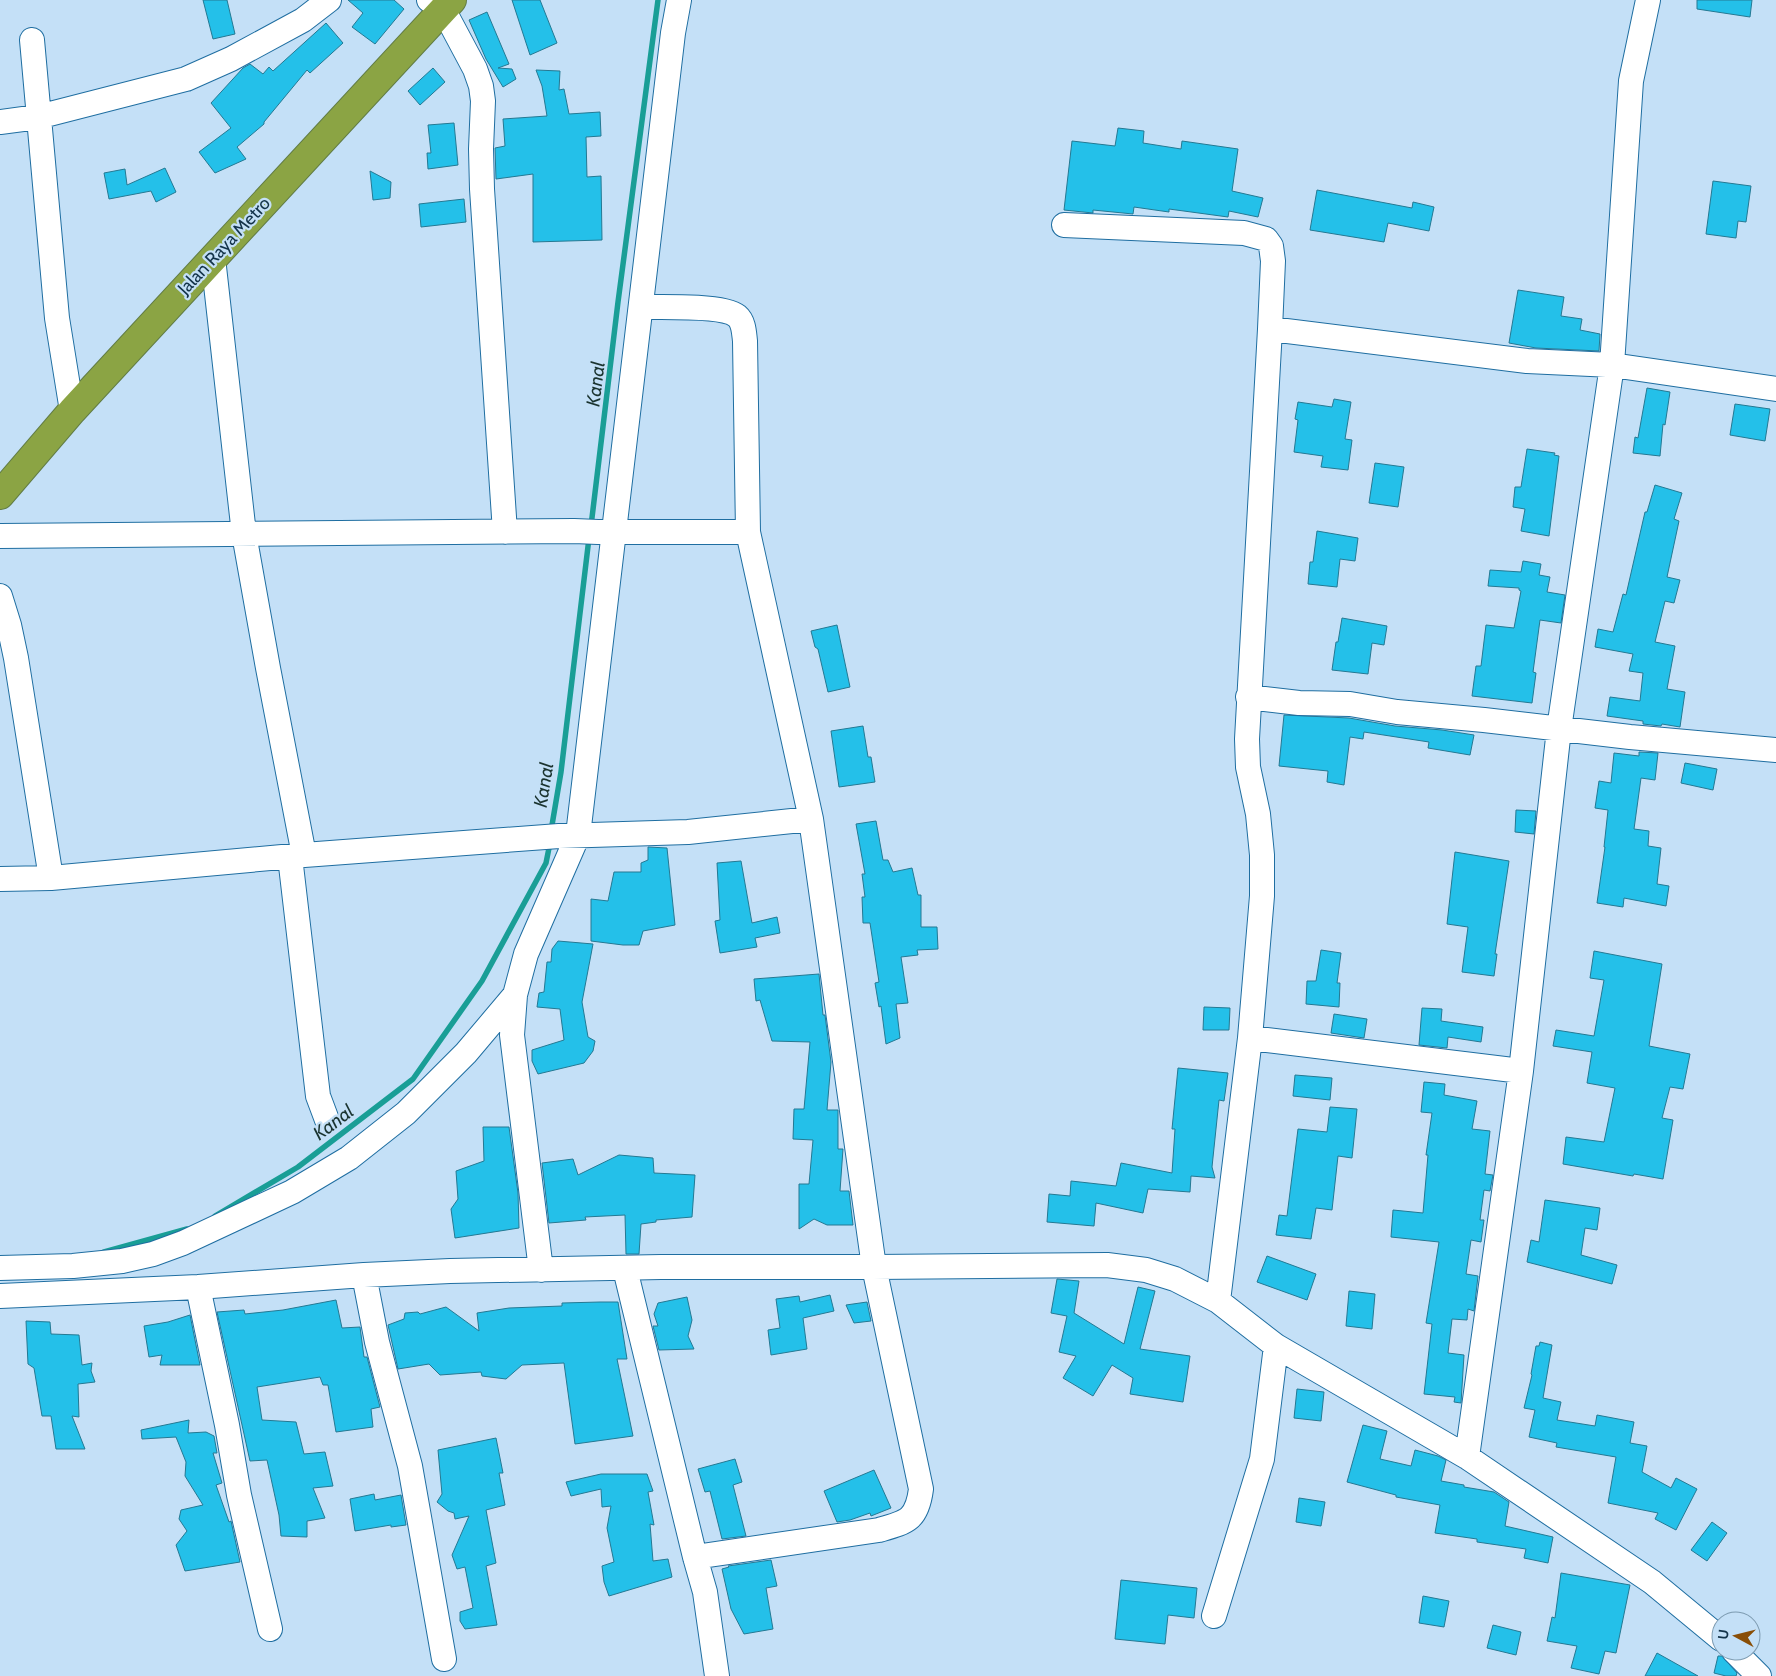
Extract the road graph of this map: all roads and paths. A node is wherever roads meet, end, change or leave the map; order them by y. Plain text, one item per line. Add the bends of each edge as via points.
1 (329, 0) edge
2 (679, 0) edge
3 (1648, 0) edge
4 (441, 3) edge
5 (32, 40) dead end
6 (38, 117) junction
7 (0, 122) edge
8 (1064, 225) dead end
9 (213, 258) junction
10 (641, 307) junction
11 (1270, 330) junction
12 (1612, 365) junction
13 (1776, 389) edge
14 (72, 411) junction
15 (0, 495) edge
16 (505, 532) junction
17 (606, 532) junction
18 (748, 532) junction
19 (244, 534) junction
20 (0, 536) edge
21 (0, 596) edge
22 (1248, 697) junction
23 (1559, 729) junction
24 (1773, 746) edge
25 (811, 820) junction
26 (569, 836) junction
27 (297, 856) junction
28 (51, 878) junction
29 (0, 879) edge
30 (515, 995) junction
31 (1250, 1038) junction
32 (1521, 1071) junction
33 (327, 1120) dead end
34 (874, 1267) junction
35 (0, 1268) edge
36 (625, 1269) junction
37 (541, 1270) junction
38 (364, 1275) junction
39 (198, 1287) junction
40 (0, 1296) edge
41 (1218, 1301) junction
42 (1276, 1346) junction
43 (1467, 1456) junction
44 (695, 1557) junction
45 (1214, 1616) dead end
46 (270, 1629) dead end
47 (1711, 1631) edge
48 (444, 1659) dead end
49 (1744, 1661) edge
50 (717, 1676) edge
51 (1758, 1676) edge

1 - 6 street via 303,20 186,79
2 - 10 street
3 - 12 street via 1631,81
4 - 9 highway, Jalan Raya Metro
4 - 16 street via 475,70 483,101 482,189
5 - 6 street
6 - 7 street
6 - 14 street via 57,318
8 - 11 street via 1244,233 1266,239 1271,246 1273,261
9 - 14 highway, Jalan Raya Metro
9 - 19 street
10 - 17 street
10 - 18 street via 718,309 737,316 743,324
11 - 12 street via 1527,361
11 - 22 street
12 - 13 street
12 - 23 street
14 - 15 highway, Jalan Raya Metro
16 - 17 street
16 - 19 street
17 - 18 street
17 - 26 street
18 - 25 street
19 - 20 street
19 - 27 street
21 - 28 street via 16,658
22 - 23 street via 1350,704
22 - 31 street via 1248,767 1262,855 1262,896
23 - 24 street
23 - 32 street
25 - 26 street via 688,832
25 - 34 street
26 - 27 street
26 - 30 street via 526,954
27 - 28 street
27 - 33 street via 318,1096
28 - 29 street
30 - 35 street via 466,1053 406,1113 349,1158 292,1192 153,1254 73,1266
30 - 37 street via 512,1035
31 - 32 street
31 - 41 street
32 - 43 street
34 - 36 street
34 - 41 street via 1107,1265 1146,1270 1175,1279
34 - 44 street via 921,1489 919,1505 901,1523 879,1530
36 - 37 street
36 - 44 street
37 - 38 street
38 - 39 street
38 - 48 street via 377,1342 410,1466
39 - 40 street
39 - 46 street via 239,1495
41 - 42 street
42 - 43 street
42 - 45 street via 1262,1459
43 - 47 street via 1652,1582
44 - 50 street via 705,1592
49 - 51 street

